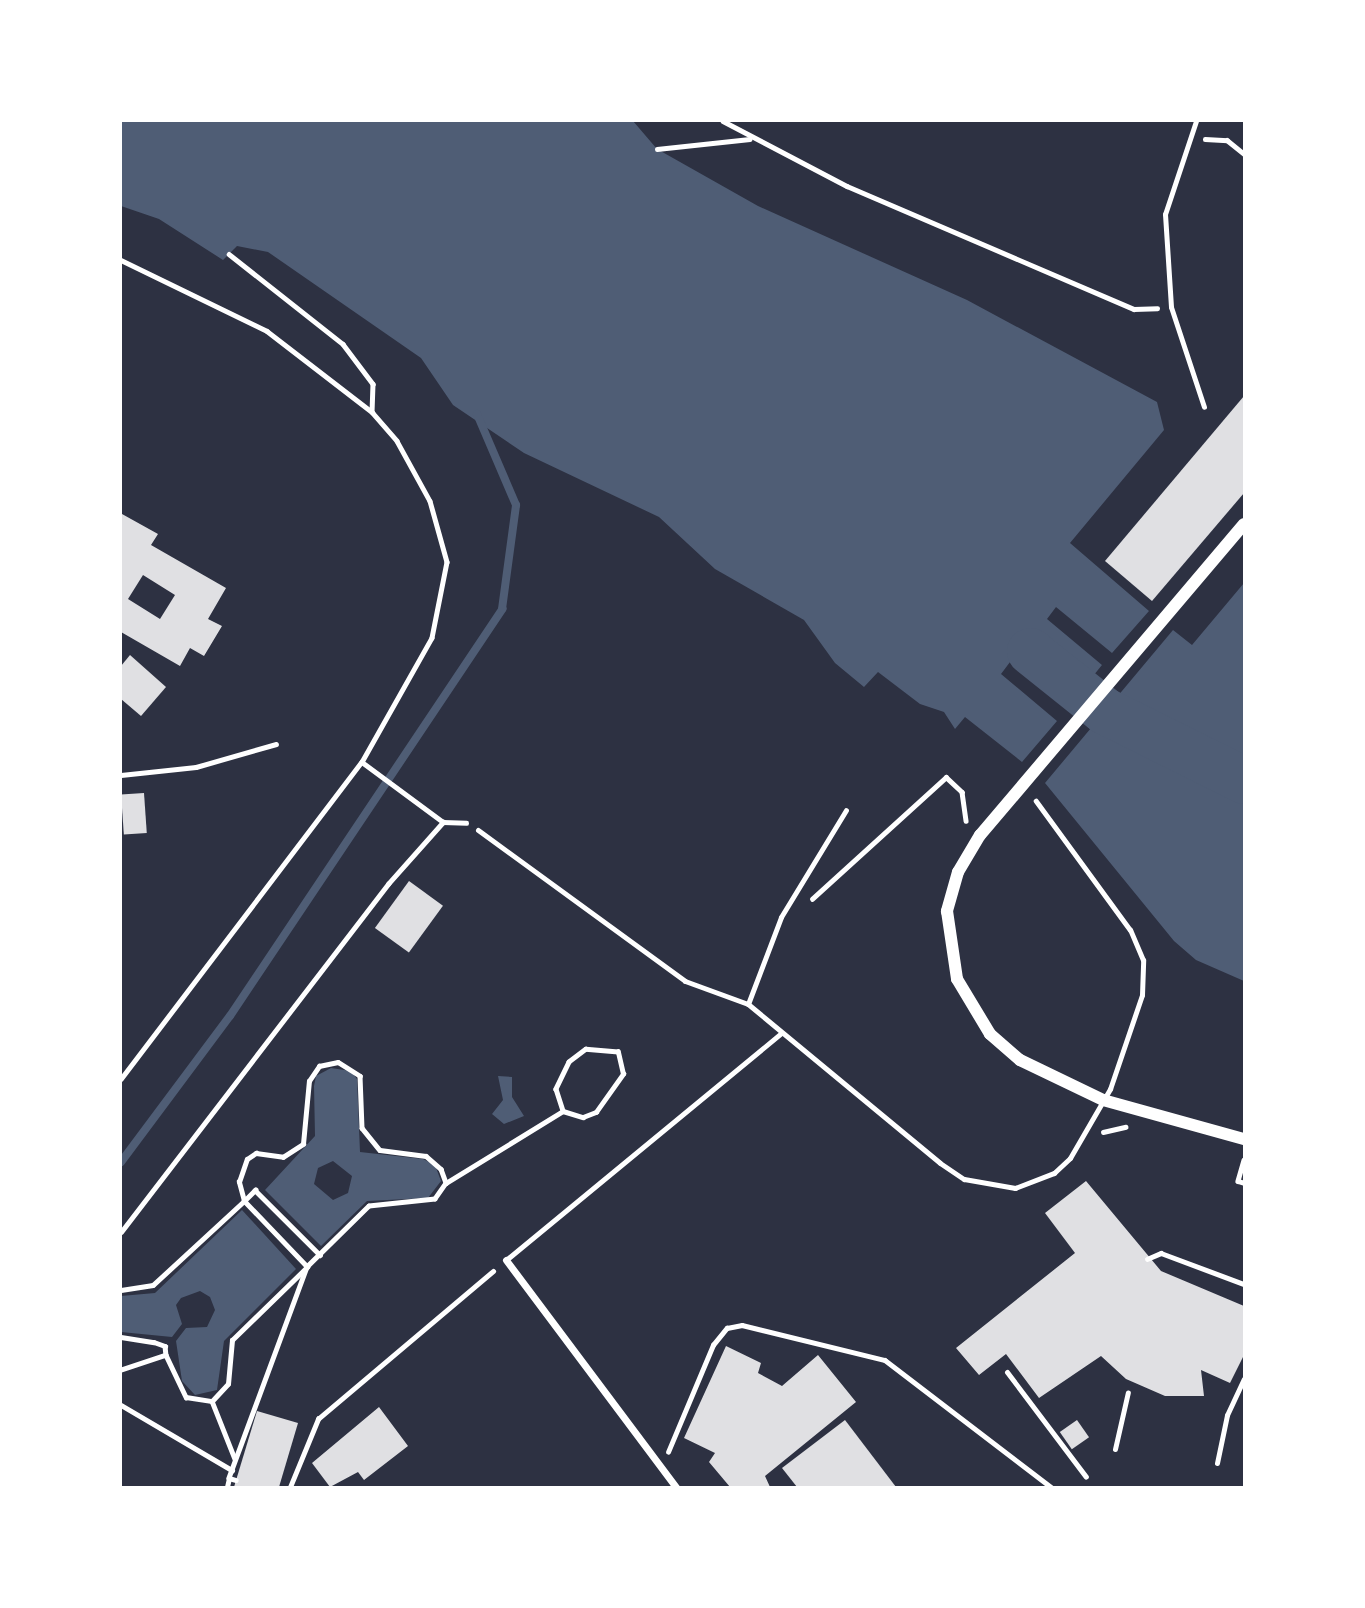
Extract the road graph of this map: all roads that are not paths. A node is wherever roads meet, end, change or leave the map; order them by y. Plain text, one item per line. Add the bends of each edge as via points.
1 (1196, 121) edge
2 (1204, 407) dead end
3 (1244, 524) edge
4 (1036, 801) dead end
5 (846, 810) dead end
6 (478, 830) road end
7 (748, 1004) junction
8 (780, 1034) junction
9 (1103, 1100) junction
10 (1244, 1139) edge
11 (506, 1261) joint
12 (1007, 1372) dead end
13 (1244, 1379) edge
14 (1128, 1392) dead end
15 (1115, 1450) dead end
16 (1217, 1463) dead end
17 (1086, 1477) dead end
18 (676, 1487) edge

1 - 2 lane via 1166,214 1171,307
3 - 9 street via 980,835 958,872 947,911 957,979 990,1034 1020,1059
4 - 9 lane via 1130,930 1143,960 1136,1022
5 - 7 lane via 781,917
6 - 7 lane via 685,981
7 - 8 lane
8 - 9 lane via 940,1163 990,1186 1015,1188 1054,1173
8 - 11 lane
9 - 10 street
11 - 18 street
12 - 17 lane
13 - 16 lane via 1227,1415
14 - 15 lane

